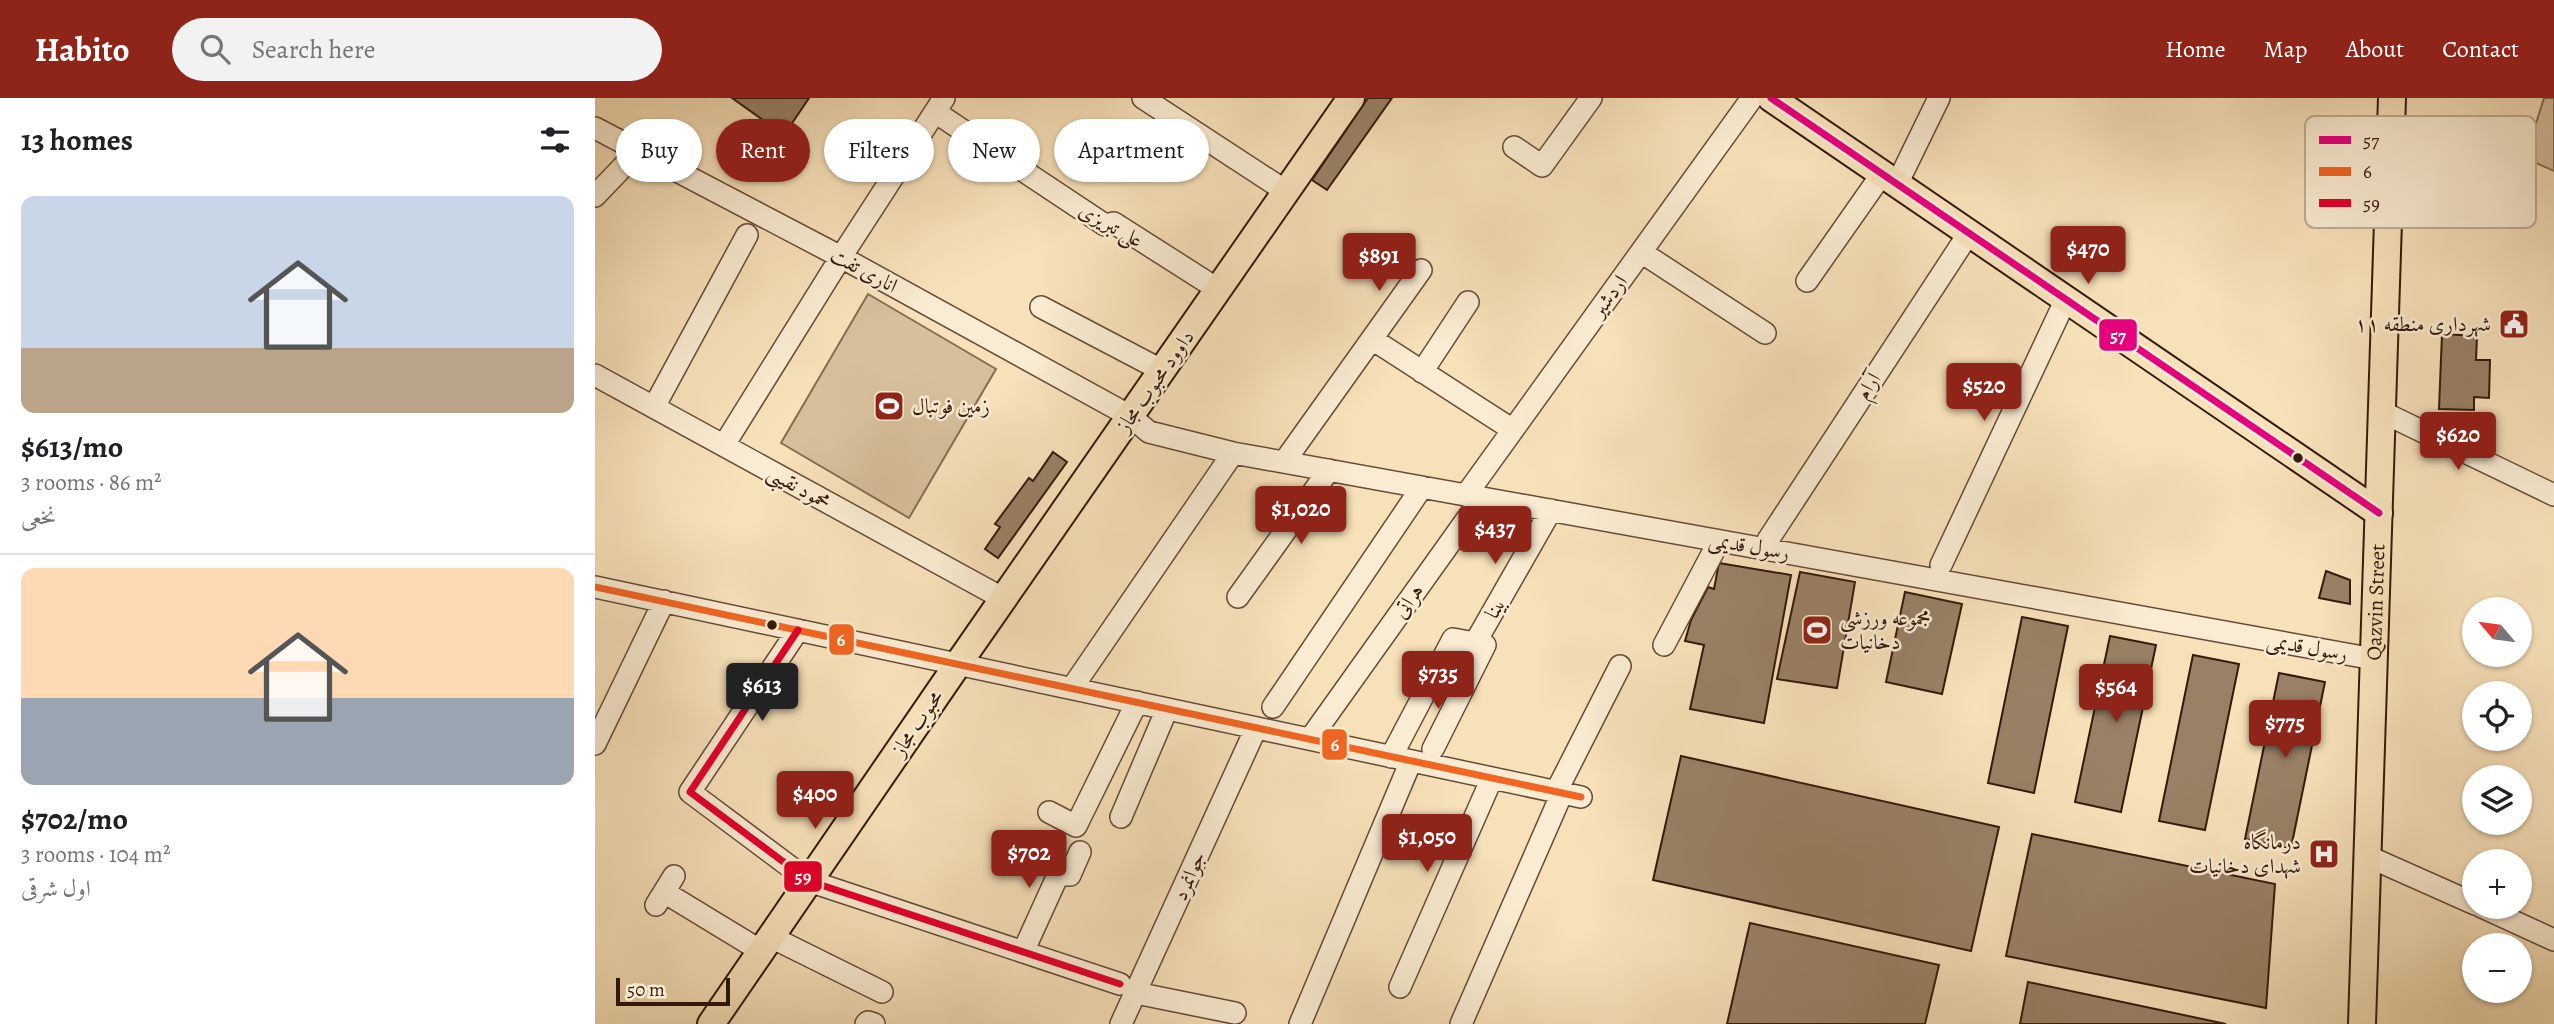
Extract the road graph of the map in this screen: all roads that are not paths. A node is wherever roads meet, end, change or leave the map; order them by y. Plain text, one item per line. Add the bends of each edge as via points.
1 (1143, 98) edge
2 (1352, 98) edge
3 (1591, 98) edge
4 (1752, 98) edge
5 (1771, 98) edge
6 (1939, 98) edge
7 (2391, 98) edge
8 (939, 105) edge
9 (2390, 116) edge
10 (595, 128) edge
11 (616, 139) edge
12 (1514, 147) dead end
13 (616, 174) edge
14 (1890, 179) junction
15 (697, 182) edge
16 (1287, 192) junction
17 (595, 196) edge
18 (2386, 228) edge
19 (1969, 233) junction
20 (747, 235) dead end
21 (1641, 252) junction
22 (841, 257) junction
23 (1421, 270) dead end
24 (1807, 281) dead end
25 (1219, 289) junction
26 (2066, 299) junction
27 (1468, 302) dead end
28 (1041, 307) dead end
29 (1765, 333) dead end
30 (1372, 339) junction
31 (1163, 371) junction
32 (1422, 372) junction
33 (595, 375) edge
34 (654, 407) junction
35 (2380, 411) junction
36 (1130, 416) junction
37 (1513, 430) junction
38 (724, 446) junction
39 (1233, 453) junction
40 (1284, 462) junction
41 (1329, 470) junction
42 (1422, 487) junction
43 (2554, 495) edge
44 (1474, 496) junction
45 (1551, 510) junction
46 (2379, 513) junction
47 (1768, 540) dead end
48 (1719, 541) junction
49 (1941, 565) dead end
50 (595, 587) edge
51 (1238, 597) dead end
52 (1004, 599) junction
53 (664, 601) junction
54 (799, 630) junction
55 (1475, 643) junction
56 (1664, 645) dead end
57 (2374, 659) junction
58 (958, 664) junction
59 (1620, 666) dead end
60 (1072, 688) junction
61 (1137, 702) junction
62 (1273, 707) dead end
63 (1167, 709) junction
64 (1256, 728) junction
65 (1310, 739) junction
66 (595, 744) edge
67 (1433, 749) dead end
68 (1401, 759) junction
69 (1492, 778) junction
70 (1566, 794) junction
71 (1049, 812) dead end
72 (1121, 817) dead end
73 (1080, 852) dead end
74 (2367, 856) junction
75 (809, 881) junction
76 (664, 891) dead end
77 (2462, 898) edge
78 (2508, 919) edge
79 (2554, 940) edge
80 (766, 944) junction
81 (1023, 952) junction
82 (1400, 987) dead end
83 (1128, 988) junction
84 (882, 992) dead end
85 (1234, 1014) edge
86 (711, 1024) edge
87 (866, 1024) edge
88 (874, 1024) edge
89 (1121, 1024) edge
90 (1300, 1024) edge
91 (1461, 1024) edge
92 (2362, 1024) edge

1 - 16 street
2 - 16 main road, داوود محبوب مجاز
3 - 12 street via 1542,166
4 - 21 street, اردشیر
5 - 14 main road
6 - 14 street
7 - 9 main road, Qazvin Street
8 - 22 street
8 - 25 street, علی تبریزی via 1105,225 1114,223
10 - 11 street, اناری تفت
13 - 17 street
14 - 19 main road
14 - 24 street
15 - 22 street, اناری تفت
16 - 25 main road, داوود محبوب مجاز
18 - 35 main road, Qazvin Street
19 - 26 main road
19 - 47 street, آرام
20 - 34 street
21 - 29 street
21 - 37 street, اردشیر
22 - 36 street, اناری تفت
22 - 38 street
23 - 30 street
25 - 31 main road, داوود محبوب مجاز
26 - 46 main road
26 - 49 street
27 - 32 street
28 - 31 street
30 - 32 street
30 - 40 street
31 - 36 main road, داوود محبوب مجاز
32 - 37 street
33 - 34 street, محمود نقیبی
34 - 38 street, محمود نقیبی
35 - 43 street
35 - 46 main road, Qazvin Street
36 - 39 street, رسول قدیمی via 1149,432
36 - 52 main road, داوود محبوب مجاز
37 - 44 street, اردشیر
38 - 52 street, محمود نقیبی
39 - 40 street, رسول قدیمی
39 - 60 street
40 - 41 street, رسول قدیمی
41 - 42 street, رسول قدیمی
41 - 51 street
42 - 44 street, رسول قدیمی
42 - 62 street
44 - 45 street, رسول قدیمی
44 - 65 street, هراتی
45 - 48 street, رسول قدیمی
45 - 55 street, بینا
46 - 57 main road, Qazvin Street
48 - 56 street
48 - 57 street, رسول قدیمی
50 - 53 street
52 - 58 main road, داوود محبوب مجاز
53 - 54 street
53 - 66 street
54 - 58 street
54 - 75 street via 690,792
55 - 67 street via 1485,645
55 - 68 street, بینا via 1453,639
57 - 74 main road, Qazvin Street
58 - 60 street
58 - 75 main road, محبوب مجاز
59 - 70 street
60 - 61 street
61 - 63 street
61 - 71 street via 1076,826
63 - 64 street
63 - 72 street
64 - 65 street
64 - 83 street, جوانمرد
65 - 68 street
68 - 69 street
68 - 90 street
69 - 70 street
69 - 82 street
70 - 91 street
73 - 81 street via 1070,875 1058,875
74 - 77 street
74 - 92 main road, Qazvin Street
75 - 80 main road, محبوب مجاز
75 - 81 street
76 - 80 street
78 - 79 street
80 - 84 street
80 - 86 main road, محبوب مجاز
81 - 83 street
83 - 85 street
83 - 89 street, جوانمرد
87 - 88 street

